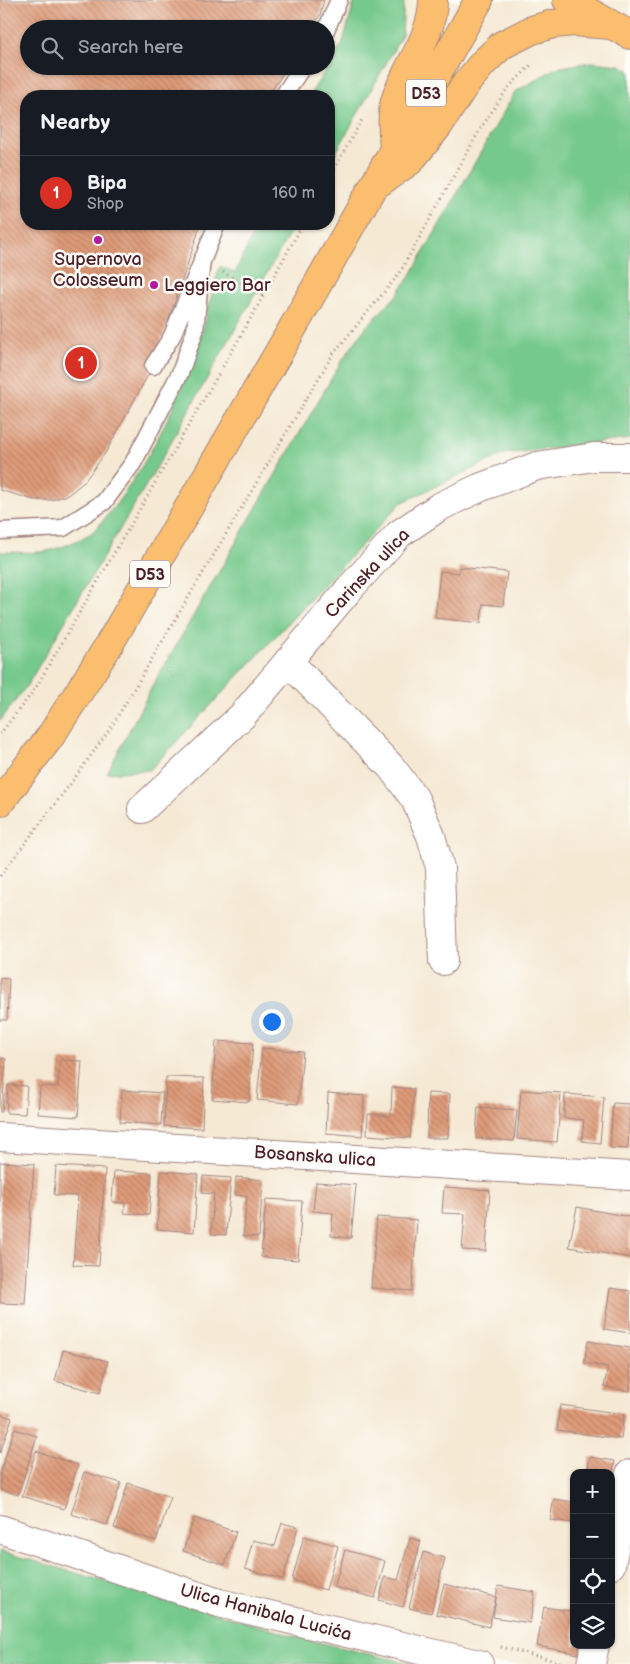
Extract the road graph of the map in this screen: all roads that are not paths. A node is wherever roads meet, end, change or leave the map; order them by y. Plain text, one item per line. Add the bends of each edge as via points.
1 (339, 0) edge
2 (433, 0) edge
3 (479, 0) edge
4 (567, 0) edge
5 (330, 20) edge
6 (621, 30) edge
7 (297, 75) edge
8 (287, 90) edge
9 (394, 148) junction
10 (373, 187) junction
11 (214, 230) edge
12 (202, 259) junction
13 (153, 366) dead end
14 (630, 457) edge
15 (0, 531) edge
16 (288, 661) junction
17 (0, 802) edge
18 (142, 809) dead end
19 (443, 961) dead end
20 (0, 1137) edge
21 (630, 1176) edge
22 (630, 1474) edge
23 (0, 1529) edge
24 (612, 1559) edge
25 (594, 1649) edge
26 (479, 1664) edge
27 (591, 1664) edge

1 - 5 lane
2 - 9 main road via 429,28 395,103
3 - 9 main road, D53
4 - 6 main road
6 - 10 main road via 574,22 553,24 502,45 464,86 410,161
7 - 8 lane
9 - 10 main road, D53
10 - 17 main road, D53 via 107,648 50,737
11 - 12 lane
12 - 13 lane via 172,336
12 - 15 lane via 195,331 180,373 128,471 104,502 63,528
14 - 16 street, Carinska ulica via 594,456 537,466 439,507 399,534
16 - 18 street, Carinska ulica via 242,716
16 - 19 street via 391,767 415,799 440,868
20 - 21 street, Bosanska ulica
22 - 24 street
23 - 26 street, Ulica Hanibala Lucića via 219,1603
25 - 27 street

